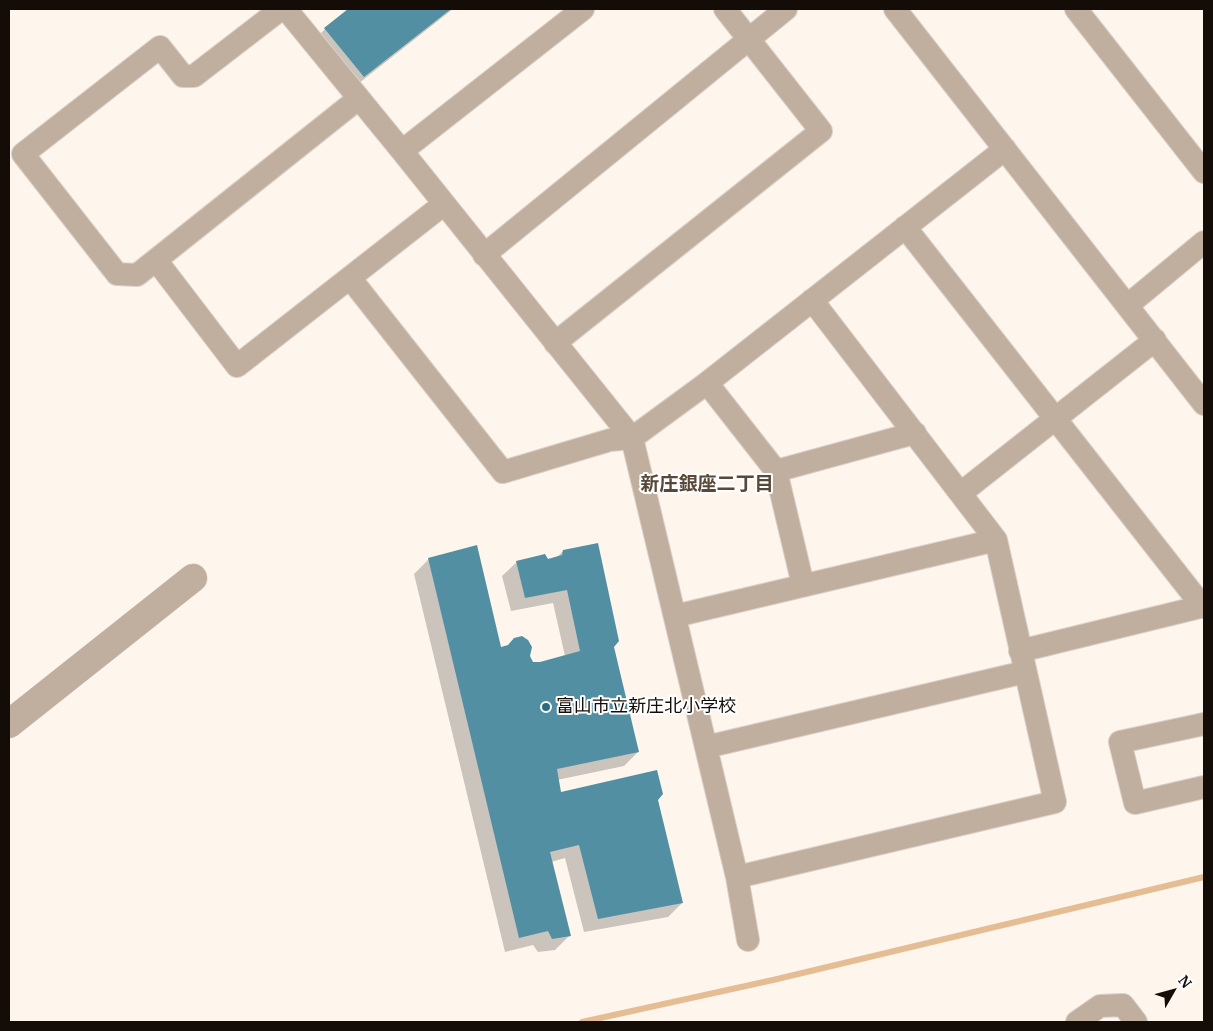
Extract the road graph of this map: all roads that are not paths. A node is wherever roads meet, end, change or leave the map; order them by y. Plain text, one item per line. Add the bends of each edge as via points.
1 (281, 9) edge
2 (286, 9) edge
3 (583, 9) edge
4 (725, 9) edge
5 (786, 9) edge
6 (895, 9) edge
7 (1076, 9) edge
8 (749, 39) junction
9 (358, 99) junction
10 (1005, 149) junction
11 (402, 151) junction
12 (1204, 172) edge
13 (444, 204) junction
14 (905, 227) junction
15 (1204, 242) edge
16 (484, 255) junction
17 (156, 260) junction
18 (350, 278) junction
19 (812, 300) junction
20 (1128, 305) junction
21 (1155, 340) junction
22 (555, 343) junction
23 (707, 383) junction
24 (1204, 404) edge
25 (1056, 419) junction
26 (915, 433) junction
27 (632, 438) junction
28 (776, 471) junction
29 (961, 493) junction
30 (996, 540) junction
31 (193, 578) dead end
32 (803, 585) junction
33 (1203, 606) edge
34 (675, 616) junction
35 (1020, 650) junction
36 (1025, 672) junction
37 (9, 724) edge
38 (1204, 724) edge
39 (706, 746) junction
40 (1204, 787) edge
41 (737, 877) junction
42 (748, 940) dead end
43 (1077, 1022) edge
44 (1136, 1022) edge

1 - 17 street via 194,76 183,76 160,47 23,154 118,274 137,275
2 - 9 street
3 - 11 street
4 - 8 street
5 - 8 street
6 - 10 street
7 - 12 street
8 - 16 street
8 - 22 street via 821,131
9 - 11 street
9 - 17 street
10 - 14 street
10 - 20 street
11 - 13 street
13 - 16 street
13 - 18 street
14 - 19 street
14 - 25 street
15 - 20 street
16 - 22 street
17 - 18 street via 237,366
18 - 27 street via 503,472 610,440
19 - 23 street
19 - 26 street
20 - 21 street
21 - 24 street
21 - 25 street
22 - 27 street
23 - 27 street
23 - 28 street
25 - 29 street
25 - 33 street
26 - 28 street
26 - 29 street
27 - 34 street
28 - 32 street
29 - 30 street
30 - 32 street
30 - 35 street
31 - 37 street
32 - 34 street
33 - 35 street
34 - 39 street
35 - 36 street
36 - 39 street
36 - 41 street via 1055,802
38 - 40 street via 1120,742 1135,803
39 - 41 street
41 - 42 street
43 - 44 street via 1100,1006 1124,1005

